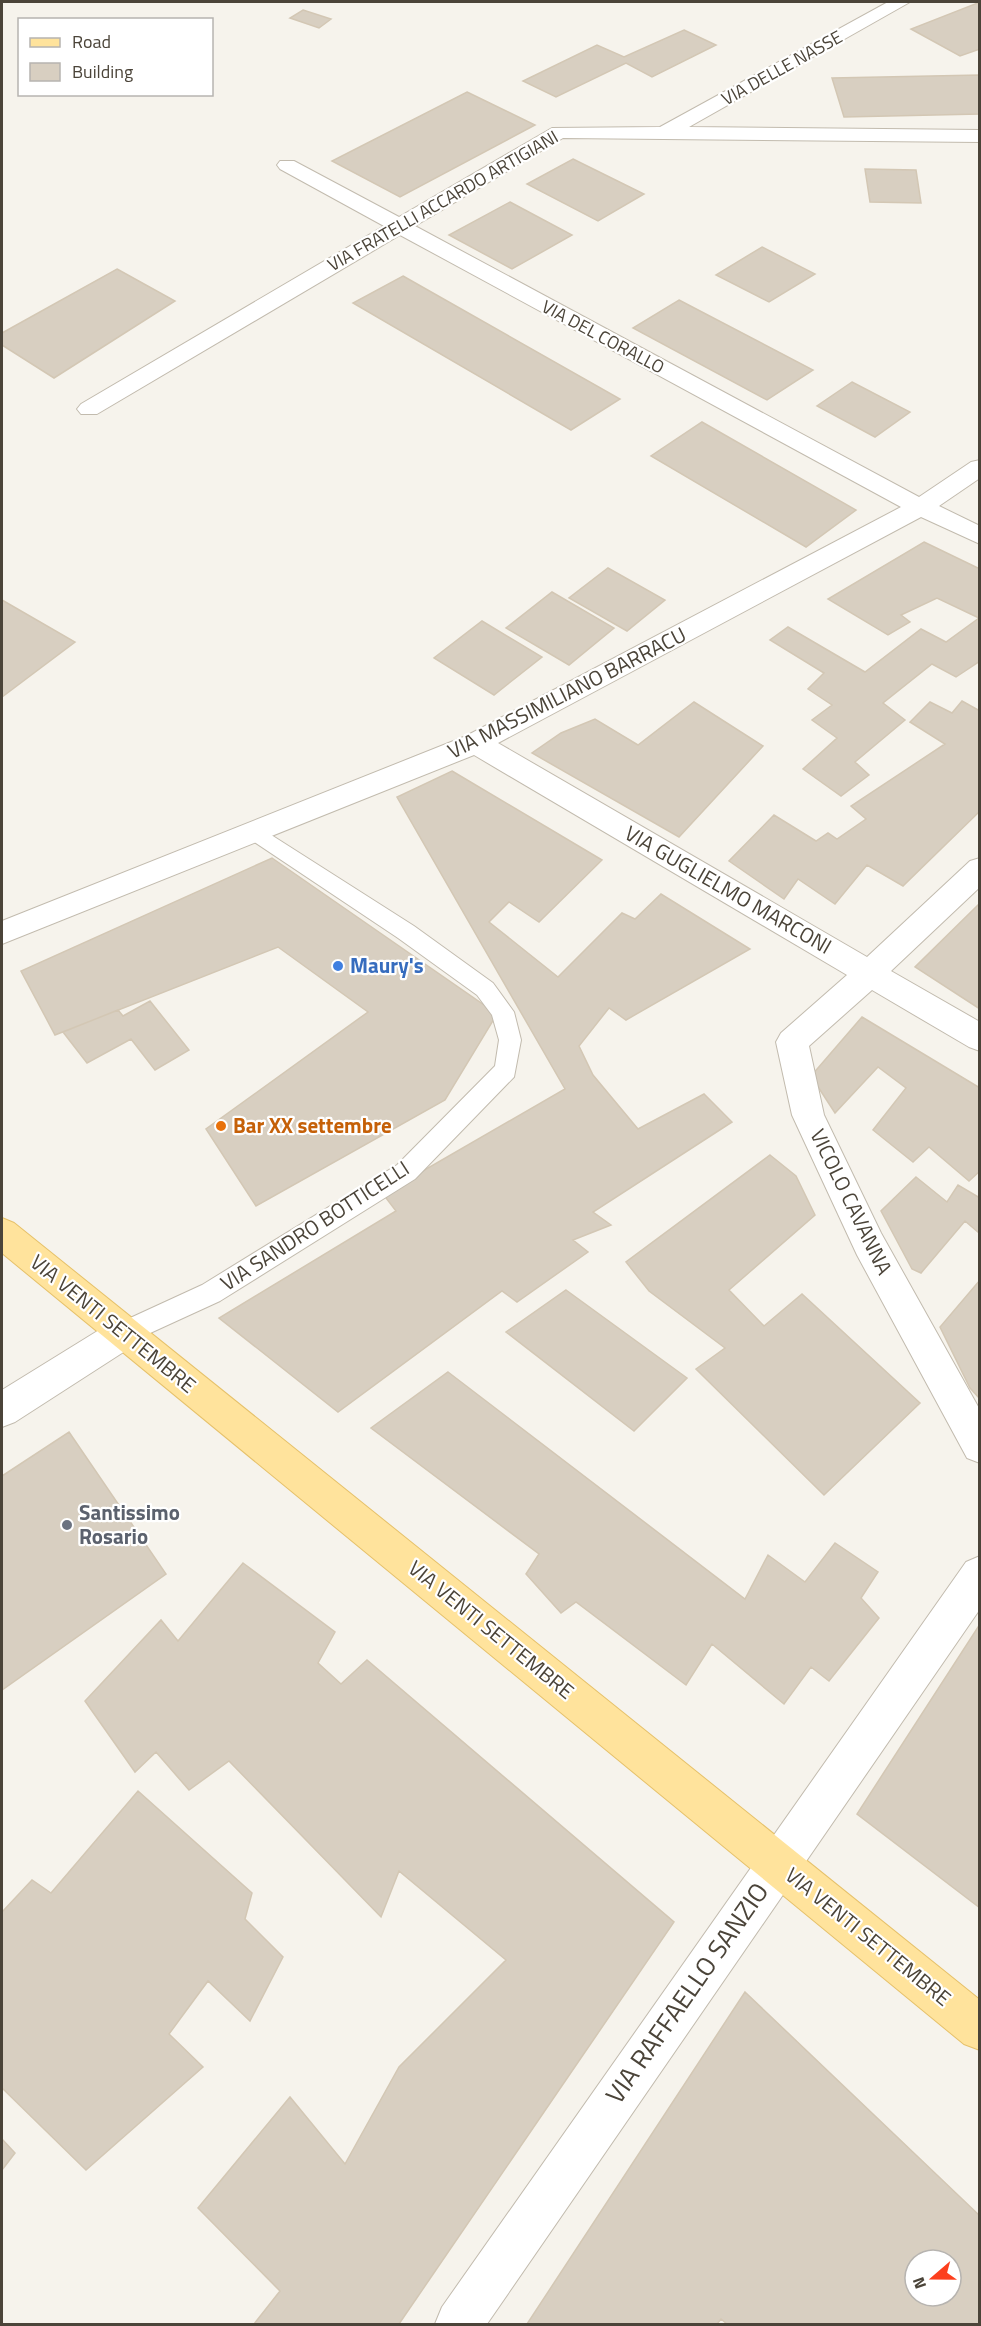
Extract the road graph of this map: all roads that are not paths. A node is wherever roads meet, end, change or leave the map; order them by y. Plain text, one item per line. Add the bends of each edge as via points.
1 (901, 2) edge
2 (662, 134) junction
3 (980, 136) edge
4 (286, 165) dead end
5 (397, 225) junction
6 (89, 409) dead end
7 (980, 467) edge
8 (919, 508) junction
9 (980, 536) edge
10 (476, 743) junction
11 (254, 832) junction
12 (980, 869) edge
13 (2, 933) edge
14 (870, 973) junction
15 (980, 1038) edge
16 (2, 1233) edge
17 (124, 1333) junction
18 (2, 1410) edge
19 (980, 1446) edge
20 (980, 1575) edge
21 (777, 1863) junction
22 (980, 2028) edge
23 (459, 2325) edge

1 - 2 street, VIA DELLE NASSE
2 - 3 street, VIA FRATELLI ACCARDO ARTIGIANI
2 - 5 street, VIA FRATELLI ACCARDO ARTIGIANI via 558,132
4 - 5 street, VIA DEL CORALLO
5 - 6 street, VIA FRATELLI ACCARDO ARTIGIANI
5 - 8 street, VIA DEL CORALLO
7 - 8 street, VIA MASSIMILIANO BARRACU
8 - 9 street, VIA DEL CORALLO
8 - 10 street, VIA MASSIMILIANO BARRACU
10 - 11 street, VIA MASSIMILIANO BARRACU
10 - 14 street, VIA GUGLIELMO MARCONI
11 - 13 street, VIA MASSIMILIANO BARRACU
11 - 17 lane, VIA SANDRO BOTTICELLI via 485,989 503,1012 508,1031 506,1070 406,1172 211,1293
12 - 14 street
14 - 15 street, VIA GUGLIELMO MARCONI
14 - 19 street, VICOLO CAVANNA via 792,1042 808,1115 869,1244
16 - 17 main road, VIA VENTI SETTEMBRE
17 - 18 street, VIA SANDRO BOTTICELLI
17 - 21 main road, VIA VENTI SETTEMBRE
20 - 21 street, VIA RAFFAELLO SANZIO
21 - 22 main road, VIA VENTI SETTEMBRE
21 - 23 street, VIA RAFFAELLO SANZIO

